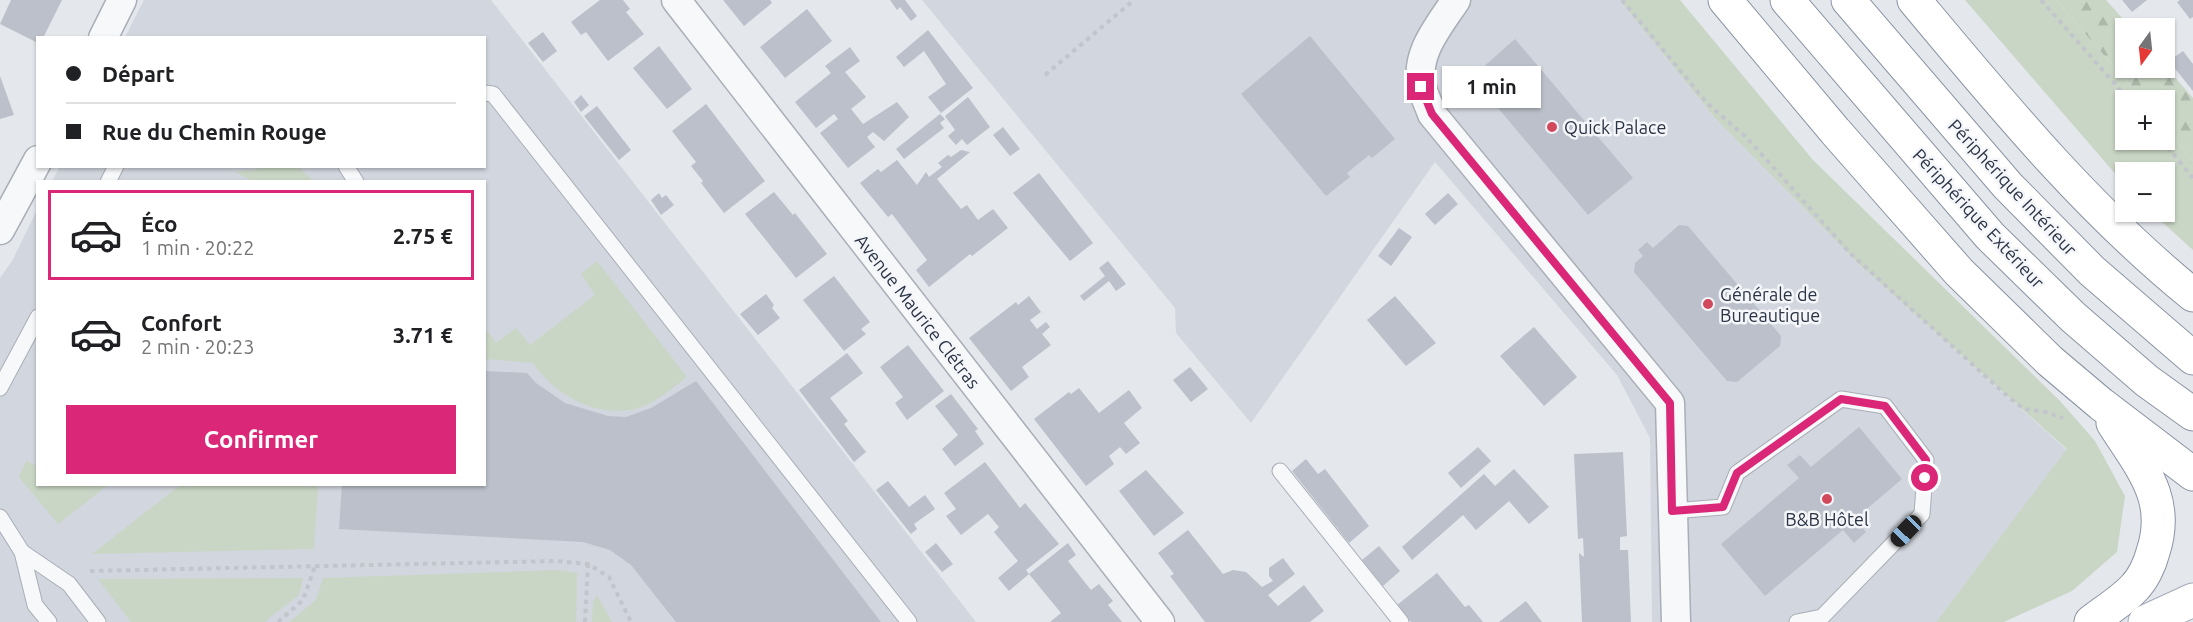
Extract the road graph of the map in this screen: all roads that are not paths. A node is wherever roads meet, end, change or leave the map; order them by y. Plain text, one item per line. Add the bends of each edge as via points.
1 (122, 0) edge
2 (676, 0) edge
3 (1456, 0) edge
4 (1725, 0) edge
5 (1786, 0) edge
6 (1848, 0) edge
7 (1914, 0) edge
8 (104, 36) edge
9 (486, 93) edge
10 (36, 164) edge
11 (0, 230) edge
12 (2193, 295) edge
13 (36, 320) edge
14 (2193, 357) edge
15 (0, 388) edge
16 (2101, 404) junction
17 (2193, 414) edge
18 (1280, 471) dead end
19 (2193, 474) edge
20 (1672, 511) junction
21 (0, 517) edge
22 (22, 552) junction
23 (2193, 600) edge
24 (49, 622) edge
25 (98, 622) edge
26 (909, 622) edge
27 (1160, 622) edge
28 (1401, 622) edge
29 (1676, 622) edge
30 (1797, 622) edge
31 (2091, 622) edge
32 (2145, 622) edge

1 - 8 street
2 - 27 street, Avenue Maurice Clétras
3 - 20 street via 1428,43 1421,63 1421,87 1432,114 1670,403
4 - 16 main road via 1959,272 2050,361
5 - 17 main road, Périphérique Extérieur via 1990,236 2073,318
6 - 14 main road, Périphérique Intérieur via 2008,186 2092,271
7 - 12 main road via 2000,104 2090,202
9 - 26 lane via 493,94
10 - 11 street
13 - 15 lane
16 - 19 main road
16 - 31 main road via 2150,483 2159,508 2160,533 2135,588
18 - 28 lane
20 - 29 street
20 - 30 lane via 1723,507 1737,473 1841,399 1885,406 1926,460 1922,514 1822,617
21 - 22 lane
22 - 24 lane via 35,605
22 - 25 lane via 69,584
23 - 32 main road

